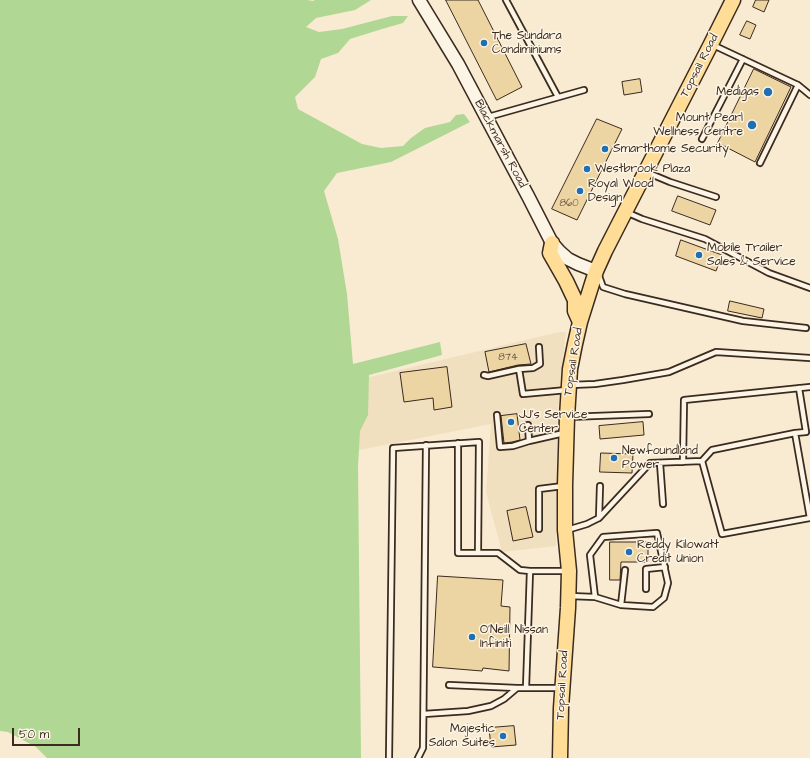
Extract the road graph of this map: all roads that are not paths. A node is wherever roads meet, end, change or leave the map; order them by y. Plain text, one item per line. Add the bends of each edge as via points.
1 (419, 0) edge
2 (506, 0) edge
3 (733, 0) edge
4 (711, 44) junction
5 (743, 59) junction
6 (798, 85) junction
7 (584, 90) dead end
8 (810, 95) edge
9 (558, 97) junction
10 (486, 117) junction
11 (702, 139) dead end
12 (760, 163) dead end
13 (645, 171) junction
14 (716, 197) dead end
15 (624, 212) junction
16 (552, 243) junction
17 (596, 270) junction
18 (810, 288) edge
19 (580, 322) junction
20 (806, 328) dead end
21 (539, 346) dead end
22 (810, 358) edge
23 (519, 369) junction
24 (484, 375) dead end
25 (569, 387) junction
26 (810, 387) edge
27 (799, 388) junction
28 (649, 414) dead end
29 (497, 415) dead end
30 (567, 417) junction
31 (528, 425) dead end
32 (566, 433) junction
33 (795, 433) junction
34 (529, 441) junction
35 (458, 443) junction
36 (426, 446) junction
37 (702, 461) junction
38 (683, 462) junction
39 (660, 463) junction
40 (565, 485) junction
41 (600, 486) dead end
42 (663, 504) dead end
43 (599, 518) junction
44 (540, 529) dead end
45 (565, 530) junction
46 (478, 553) junction
47 (665, 567) junction
48 (625, 570) dead end
49 (530, 571) junction
50 (568, 571) junction
51 (646, 589) dead end
52 (568, 596) junction
53 (595, 597) junction
54 (621, 605) junction
55 (449, 686) dead end
56 (516, 688) junction
57 (526, 688) junction
58 (562, 688) junction
59 (424, 714) junction
60 (389, 758) edge
61 (418, 758) edge
62 (560, 758) edge

1 - 10 main road, Blackmarsh Road via 458,64
2 - 9 lane
3 - 4 main road, Topsail Road
4 - 5 lane
4 - 13 main road, Topsail Road
5 - 6 lane
5 - 11 lane
6 - 8 lane
6 - 12 lane
7 - 9 lane
9 - 10 lane
10 - 16 main road, Blackmarsh Road
13 - 14 lane
13 - 15 main road, Topsail Road
15 - 17 main road, Topsail Road
15 - 18 lane via 705,239 769,273
16 - 17 main road, Blackmarsh Road via 568,259
16 - 19 main road via 550,254 575,300 575,311
17 - 19 main road, Topsail Road
17 - 20 lane via 603,287 625,294 743,321
19 - 25 main road, Topsail Road via 570,369
21 - 23 lane via 540,364 533,368
22 - 25 lane via 716,352 669,372
23 - 24 lane
23 - 25 lane via 523,394
25 - 30 main road, Topsail Road
26 - 27 lane
27 - 33 lane via 806,432
27 - 38 lane via 684,400
28 - 30 lane
29 - 34 lane via 500,447
30 - 32 main road, Topsail Road
31 - 34 lane
32 - 34 lane
32 - 40 main road, Topsail Road
33 - 37 lane via 712,450
33 - 37 lane via 810,518 722,534
35 - 36 lane
35 - 46 lane via 458,553
35 - 46 lane via 479,442
36 - 59 lane
36 - 60 lane via 393,448
37 - 38 lane
38 - 39 lane
39 - 42 lane
39 - 43 lane via 650,463
40 - 44 lane via 539,489
40 - 45 main road, Topsail Road
41 - 43 lane
43 - 45 lane
45 - 50 main road, Topsail Road
46 - 49 lane via 498,553 520,570
47 - 51 lane via 646,569
47 - 53 lane via 657,534 603,537 590,555
47 - 54 lane via 668,583 664,598 652,606
48 - 54 lane
49 - 50 lane
49 - 57 lane
50 - 52 main road, Topsail Road
52 - 53 lane
52 - 58 main road, Topsail Road
53 - 54 lane
55 - 56 lane
56 - 57 lane
56 - 59 lane via 491,706 468,711
57 - 58 lane
58 - 62 main road, Topsail Road
59 - 61 lane via 423,748

